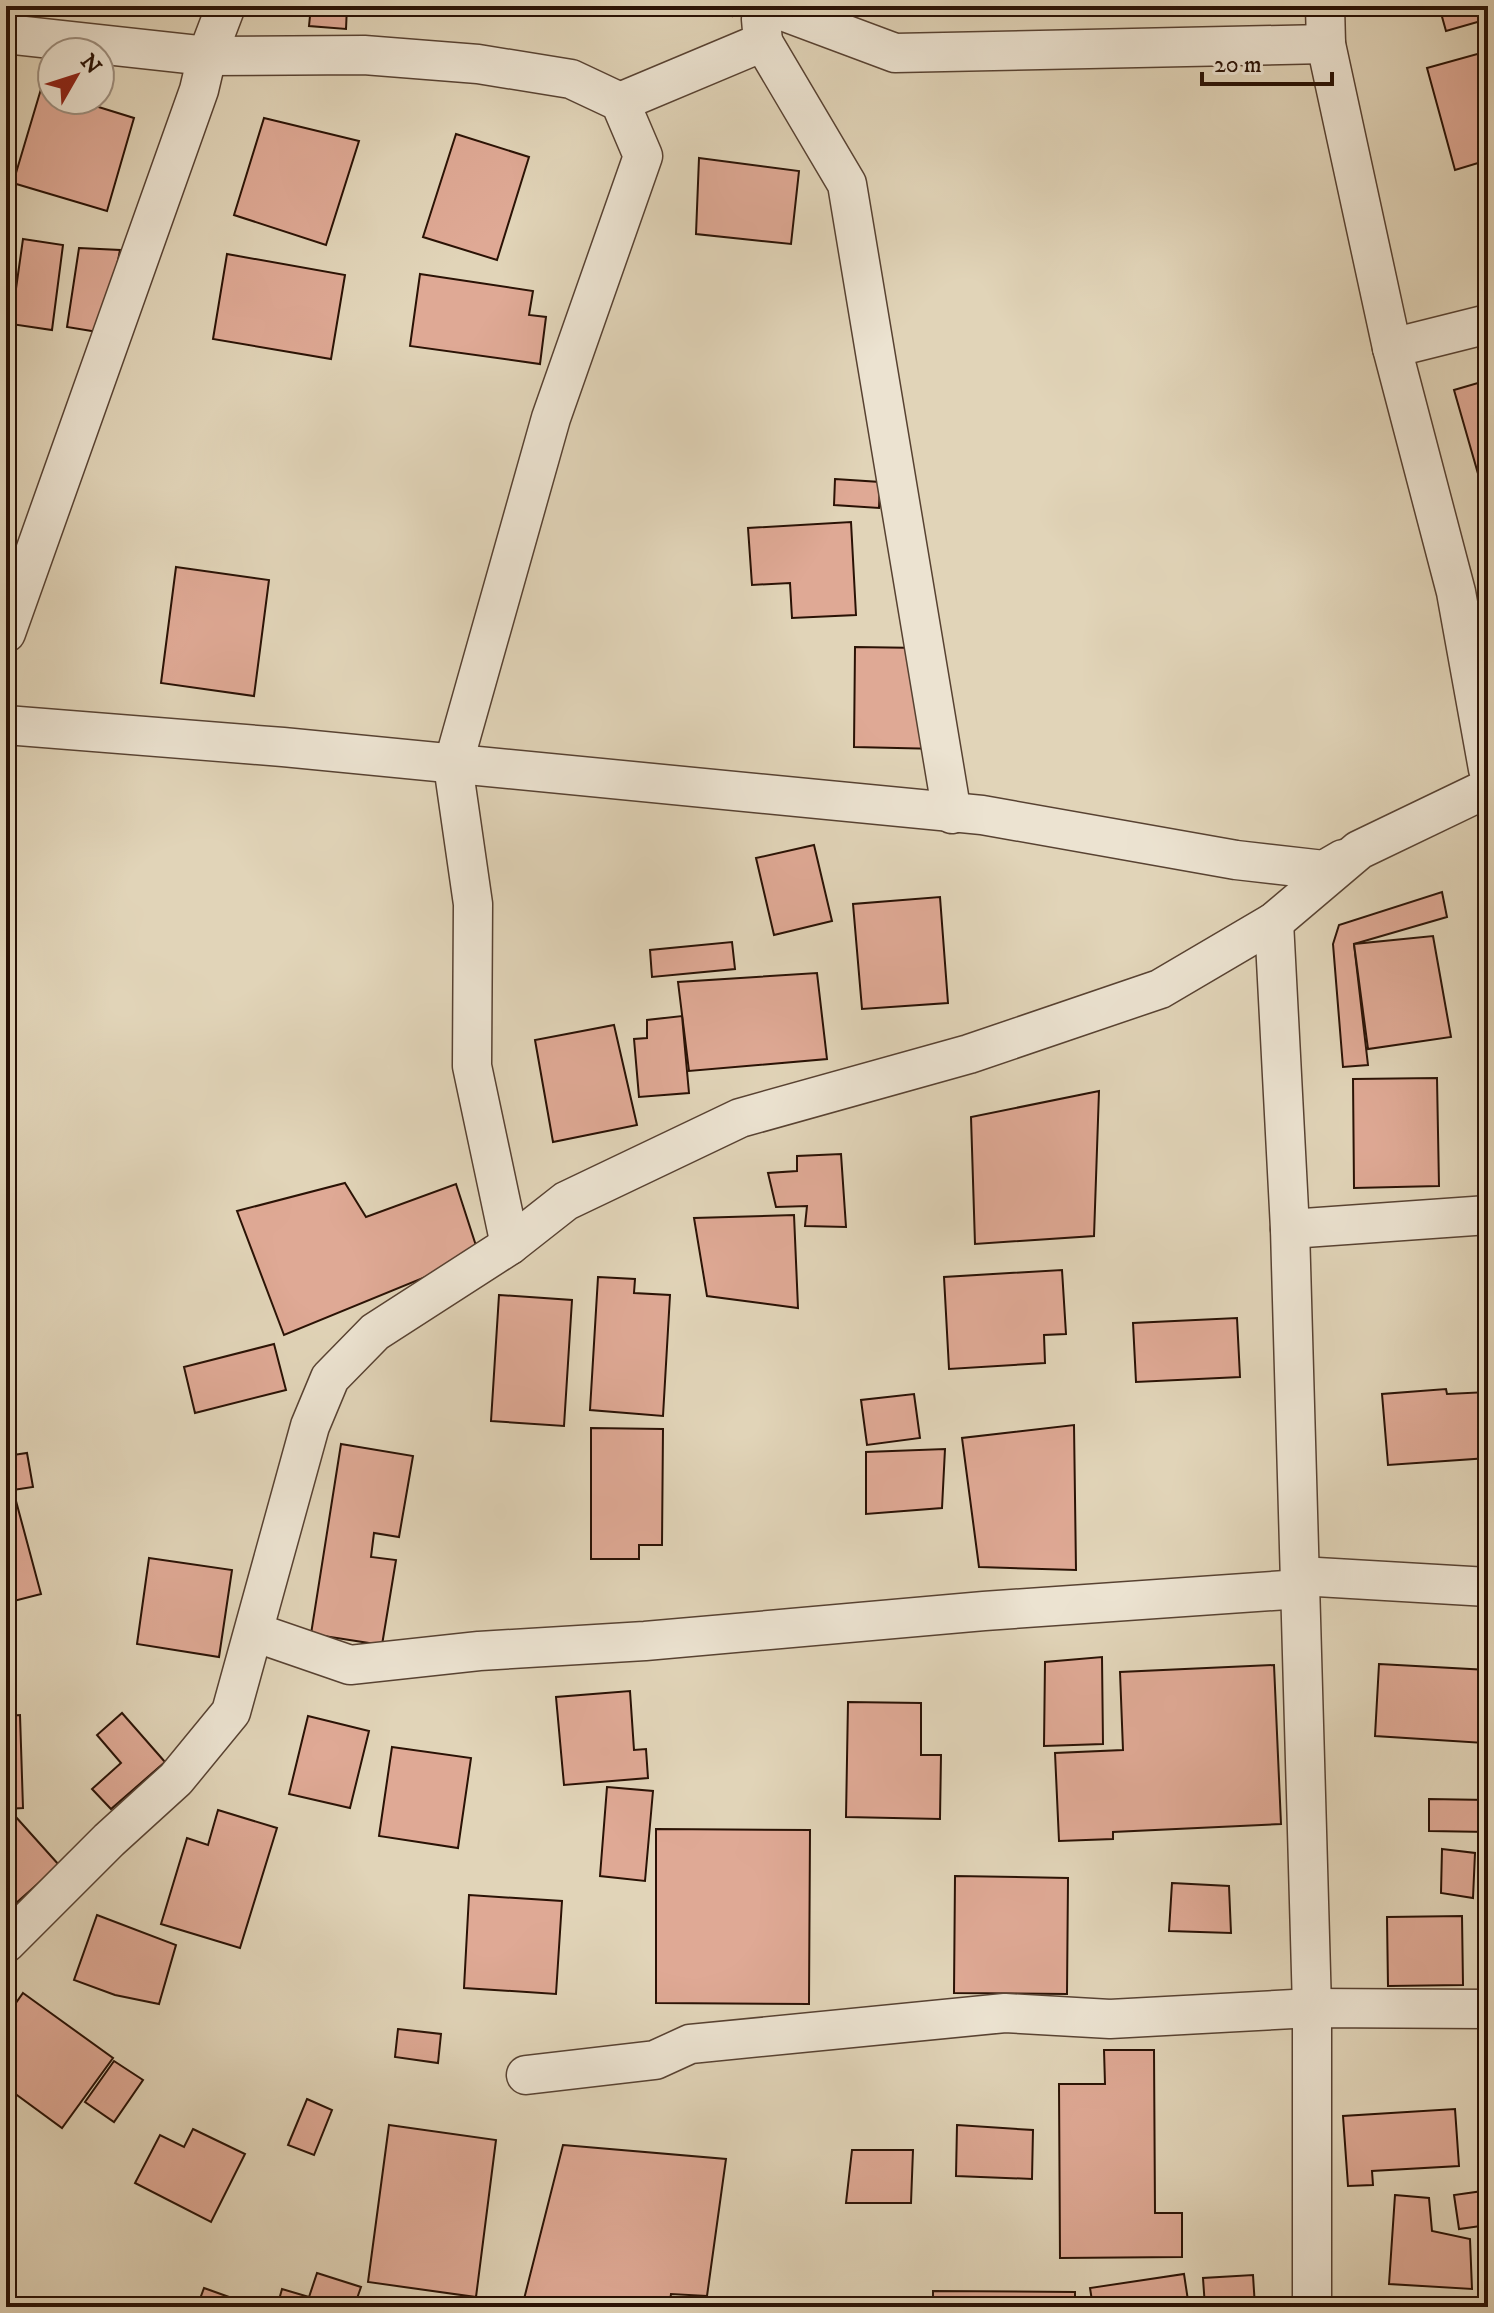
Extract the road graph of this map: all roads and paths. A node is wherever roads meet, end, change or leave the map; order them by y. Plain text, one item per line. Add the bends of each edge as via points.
1 (226, 6) edge
2 (1325, 6) edge
3 (764, 18) edge
4 (6, 34) edge
5 (1326, 44) junction
6 (207, 56) junction
7 (620, 102) junction
8 (1488, 324) edge
9 (1392, 348) junction
10 (6, 633) edge
11 (6, 725) edge
12 (453, 765) junction
13 (1488, 769) edge
14 (1488, 788) edge
15 (952, 814) junction
16 (1359, 850) junction
17 (1274, 922) junction
18 (1488, 1215) edge
19 (1290, 1229) junction
20 (510, 1245) junction
21 (1300, 1582) junction
22 (1488, 1587) edge
23 (254, 1632) junction
24 (6, 1943) edge
25 (1312, 2008) junction
26 (1488, 2009) edge
27 (526, 2075) dead end
28 (1312, 2307) edge

1 - 6 street
2 - 5 street
3 - 5 street via 895,53
3 - 7 street
3 - 15 street via 847,184
4 - 6 street
5 - 9 street
6 - 7 street via 364,55 478,64 571,79
6 - 10 street
7 - 12 street via 643,156 551,418
8 - 9 street
9 - 13 street via 1456,592
11 - 12 street
12 - 15 street
12 - 20 street via 473,904 472,1066
14 - 16 street
15 - 16 street via 1324,870
16 - 17 street
17 - 19 street
17 - 20 street via 1160,989 969,1054 740,1118 566,1201
18 - 19 street
19 - 21 street
20 - 23 street via 375,1332 330,1378 310,1426
21 - 22 street
21 - 23 street via 350,1665
21 - 25 street
23 - 24 street via 231,1712 176,1779
25 - 26 street
25 - 27 street via 1110,2019 1005,2013 690,2044 655,2060
25 - 28 street

